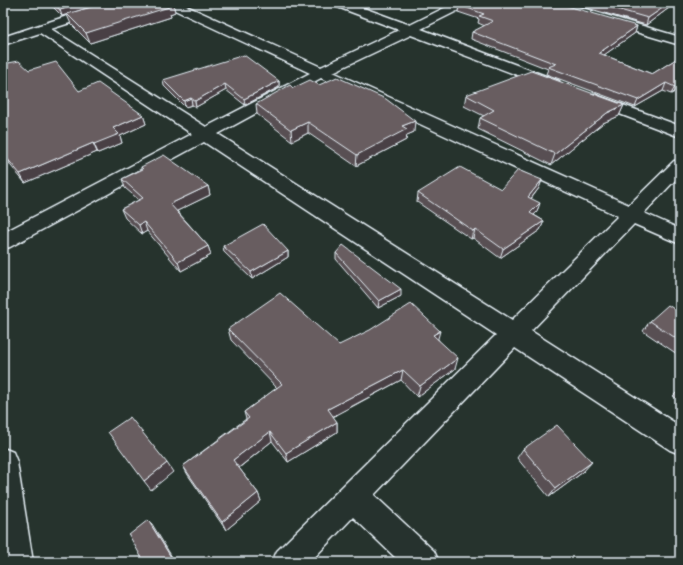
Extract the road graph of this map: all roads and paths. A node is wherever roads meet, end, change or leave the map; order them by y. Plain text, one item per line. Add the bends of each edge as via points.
1 (119, 3) edge
2 (170, 3) edge
3 (340, 3) edge
4 (463, 3) edge
5 (552, 3) edge
6 (42, 29) junction
7 (410, 30) junction
8 (3, 41) edge
9 (680, 42) edge
10 (320, 72) junction
11 (563, 88) edge
12 (578, 94) edge
13 (680, 132) edge
14 (205, 134) junction
15 (680, 165) edge
16 (631, 215) junction
17 (680, 238) edge
18 (3, 242) edge
19 (513, 333) junction
20 (680, 441) edge
21 (4, 479) edge
22 (353, 496) junction
23 (17, 562) edge
24 (288, 562) edge
25 (423, 562) edge

1 - 6 street
2 - 10 street
3 - 7 street
4 - 7 street
5 - 9 street
6 - 8 street
6 - 14 street
7 - 10 street
7 - 11 street
10 - 14 street
10 - 16 street
12 - 13 street
14 - 18 street
14 - 19 street
15 - 16 street
16 - 17 street
16 - 19 street
19 - 20 street
19 - 22 street
21 - 23 street
22 - 24 street
22 - 25 street

